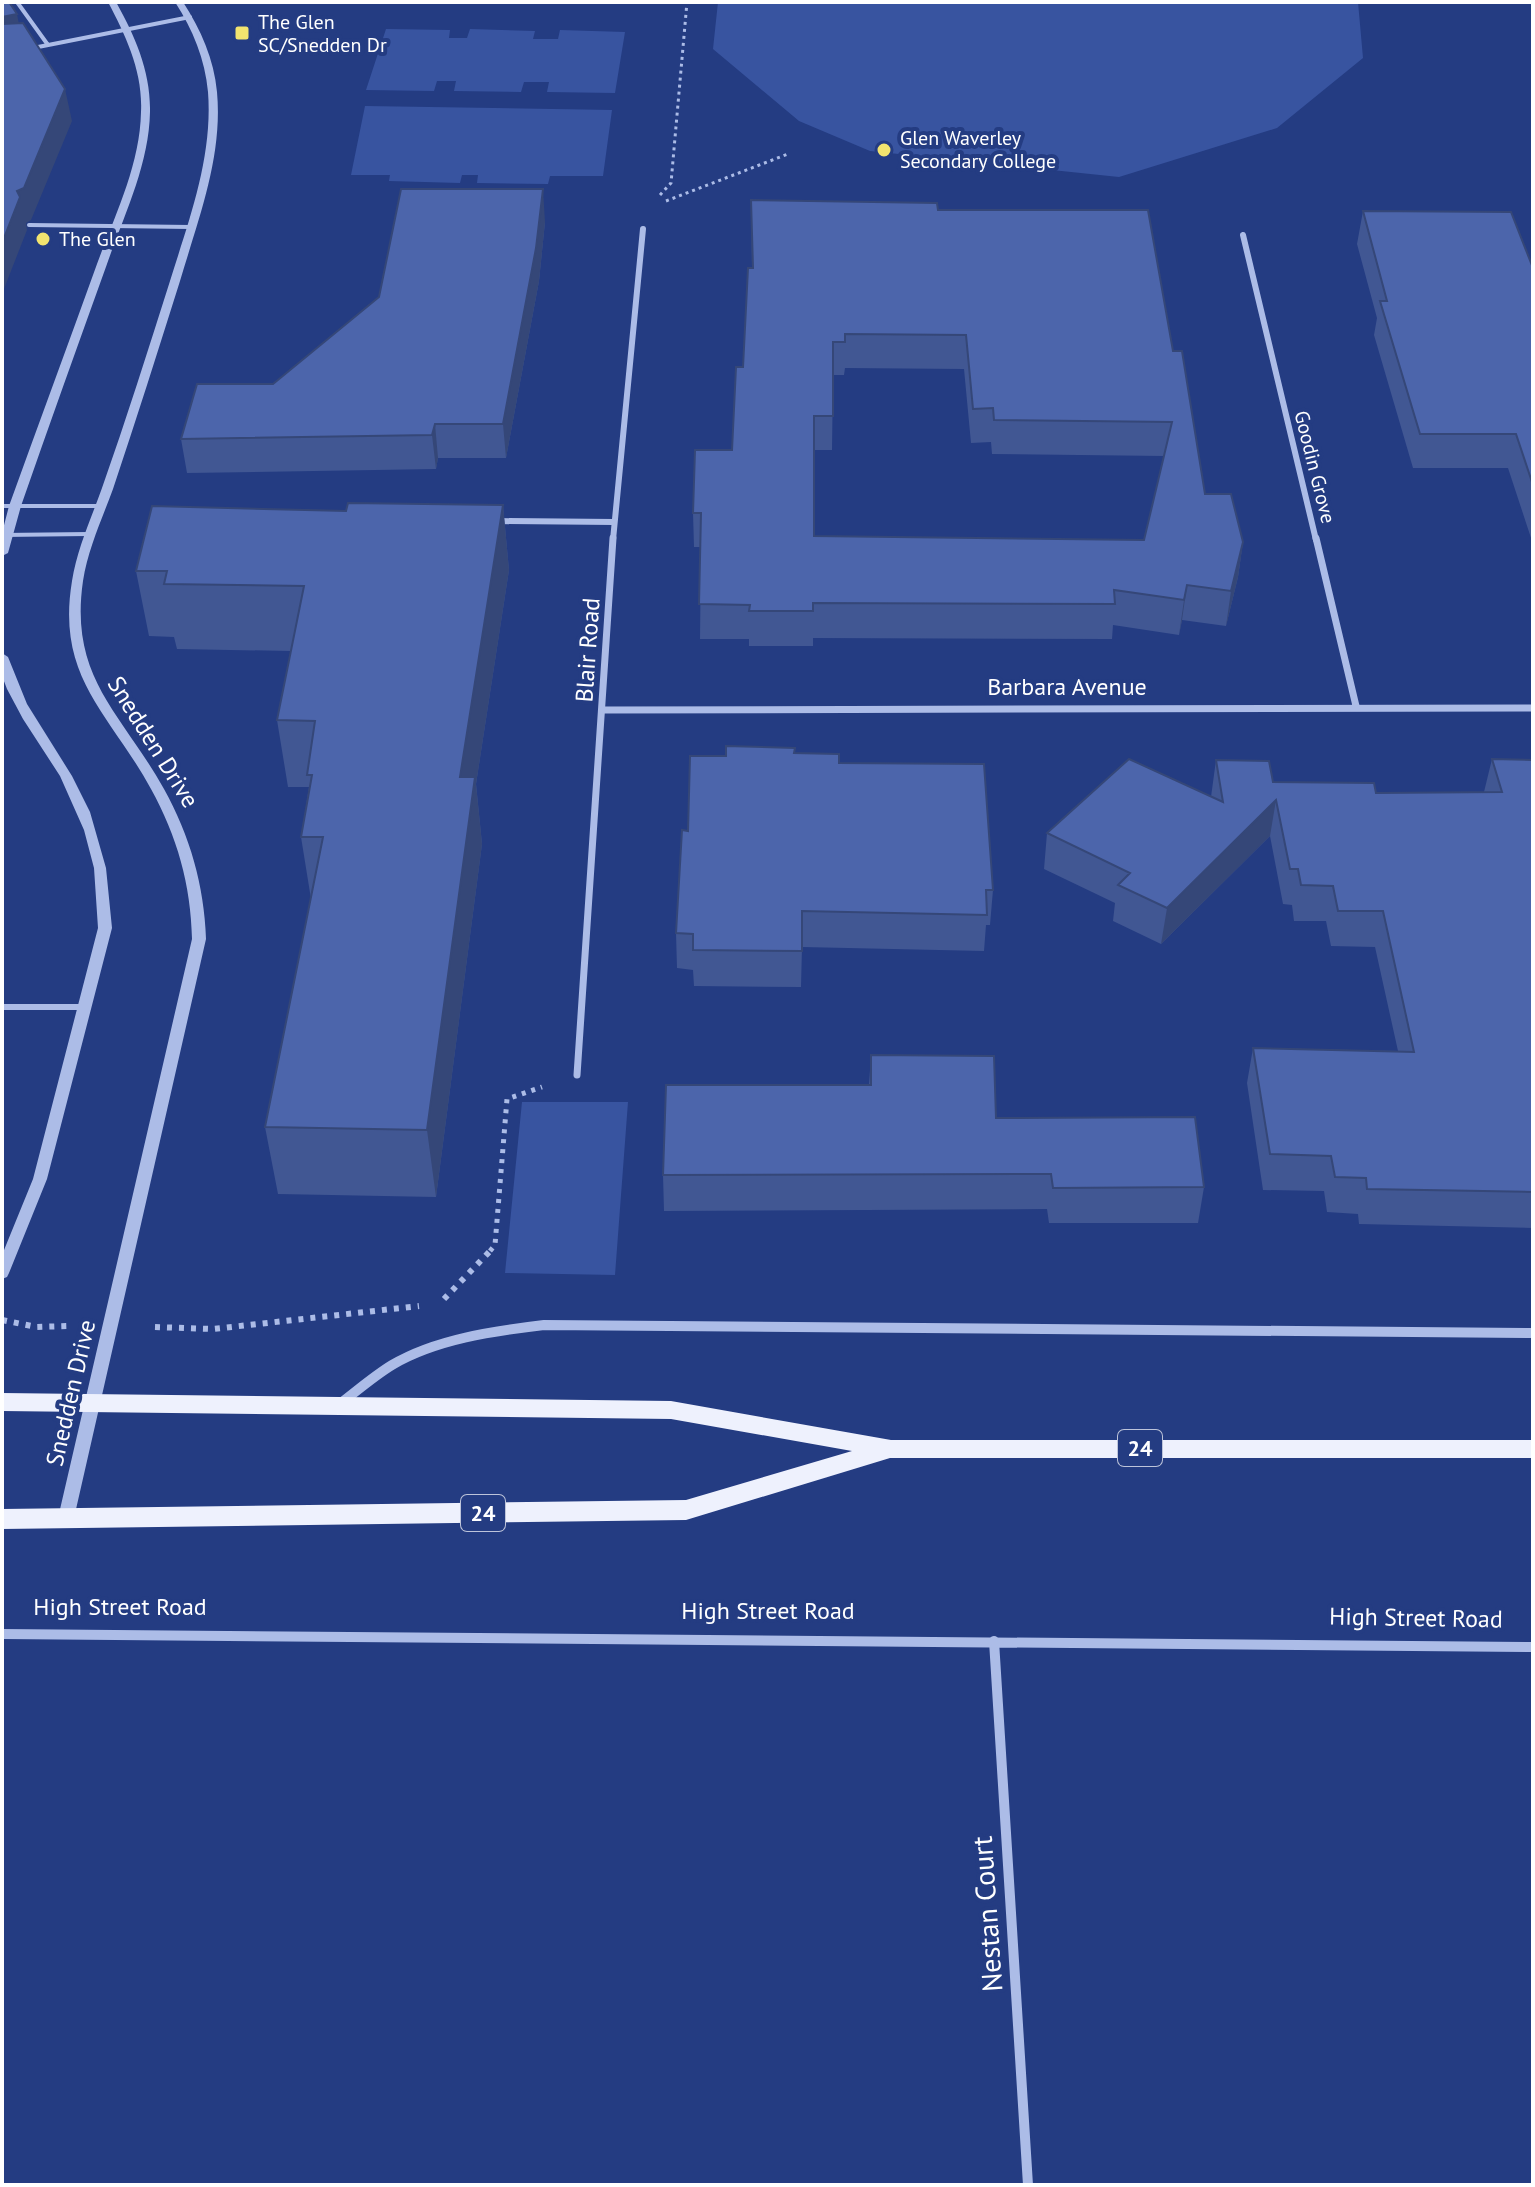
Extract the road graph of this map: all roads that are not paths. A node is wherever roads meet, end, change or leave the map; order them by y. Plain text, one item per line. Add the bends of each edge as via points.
1 (17, 2) edge
2 (112, 2) edge
3 (179, 2) edge
4 (190, 17) junction
5 (128, 30) junction
6 (48, 45) junction
7 (22, 50) edge
8 (29, 225) dead end
9 (115, 226) junction
10 (191, 227) junction
11 (643, 229) road end
12 (1243, 235) dead end
13 (2, 506) edge
14 (15, 506) junction
15 (101, 506) junction
16 (491, 521) edge
17 (614, 522) junction
18 (89, 534) junction
19 (4, 535) edge
20 (2, 553) edge
21 (2, 657) edge
22 (1356, 706) junction
23 (1533, 708) edge
24 (602, 710) junction
25 (2, 1007) edge
26 (85, 1007) junction
27 (577, 1075) road end
28 (2, 1273) edge
29 (1533, 1333) edge
30 (2, 1402) edge
31 (93, 1404) junction
32 (334, 1409) junction
33 (891, 1449) junction
34 (1533, 1449) edge
35 (66, 1518) junction
36 (2, 1519) edge
37 (2, 1634) edge
38 (994, 1641) junction
39 (1533, 1647) edge
40 (1028, 2185) edge

1 - 6 lane
2 - 5 street
3 - 4 street, Snedden Drive
4 - 5 lane
4 - 10 street, Snedden Drive via 208,65 213,110 208,162
5 - 6 lane
5 - 9 street via 141,65 146,116
6 - 7 lane
8 - 9 lane
9 - 10 lane
9 - 14 street
10 - 15 street, Snedden Drive
11 - 17 street, Blair Road
12 - 22 street, Goodin Grove
13 - 14 lane
14 - 15 lane
14 - 19 street
15 - 18 street, Snedden Drive
16 - 17 street
17 - 24 street, Blair Road
18 - 19 lane
18 - 31 street, Snedden Drive via 76,587 74,635 81,663 95,695 174,817 195,874 199,909 190,988
19 - 20 street
21 - 26 street via 13,689 67,778 97,846 105,881 105,928
22 - 23 street, Barbara Avenue
22 - 24 street, Barbara Avenue
24 - 27 street, Blair Road
25 - 26 lane
26 - 28 street via 40,1179
29 - 32 street via 544,1325 504,1328 395,1364
30 - 31 main road, 24
31 - 32 main road, 24
31 - 35 street, Snedden Drive
32 - 33 main road, 24 via 671,1410
33 - 34 main road, 24
33 - 35 main road, 24 via 686,1510
35 - 36 main road, 24
37 - 38 street, High Street Road
38 - 39 street, High Street Road
38 - 40 street, Nestan Court

